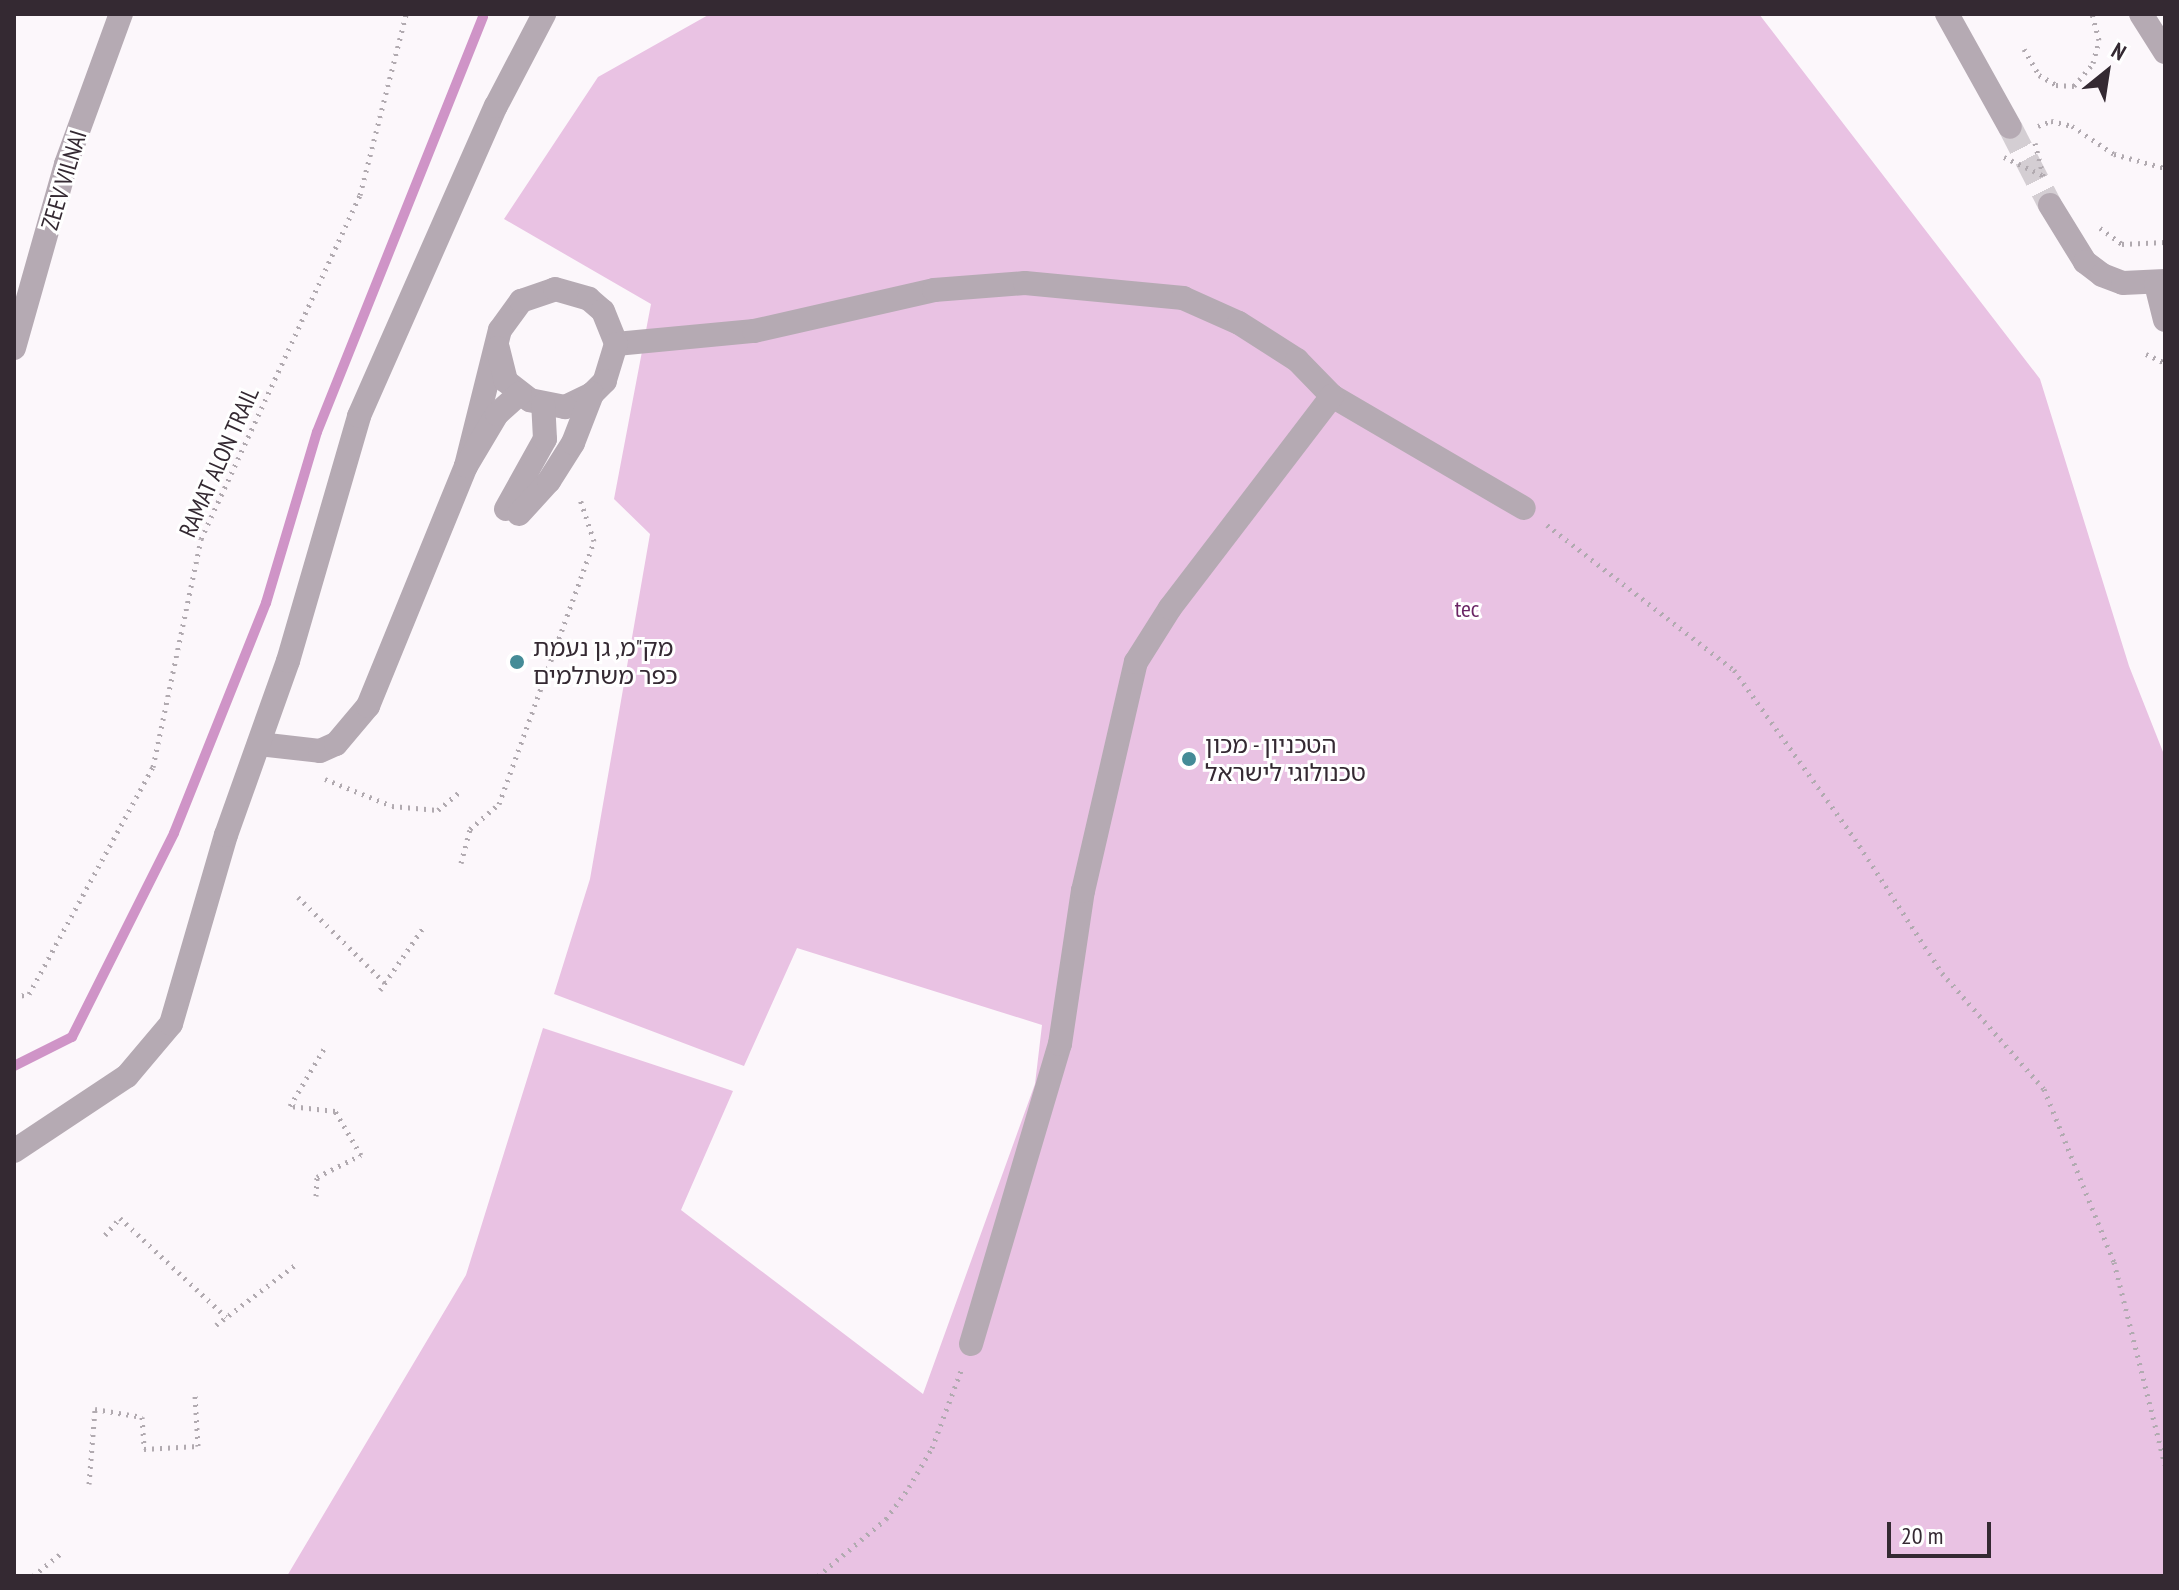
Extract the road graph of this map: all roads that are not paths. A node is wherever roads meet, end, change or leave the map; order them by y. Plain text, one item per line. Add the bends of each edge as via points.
1 (121, 14) edge
2 (544, 14) edge
3 (1947, 14) edge
4 (2141, 14) edge
5 (2165, 52) edge
6 (2010, 127) tunnel mouth
7 (2049, 195) tunnel mouth
8 (2160, 282) edge
9 (2165, 320) edge
10 (616, 344) junction
11 (14, 348) edge
12 (498, 348) junction
13 (520, 393) junction
14 (592, 394) junction
15 (1332, 396) junction
16 (543, 405) junction
17 (466, 466) junction
18 (1524, 508) road end
19 (259, 744) junction
20 (14, 1151) edge
21 (971, 1344) road end

1 - 11 street, ZEEV VILNAI via 66,164
2 - 19 street via 490,119 359,416
3 - 6 street
4 - 5 street
7 - 8 street via 2085,262 2123,283
8 - 9 street
10 - 12 street via 596,305 573,291 555,289 521,301 500,330
10 - 14 street via 611,368
10 - 15 street via 754,331 934,290 1025,283 1106,287 1183,298 1239,323 1297,360
12 - 13 street via 506,381
12 - 17 street via 480,394
13 - 16 street
13 - 17 street via 497,414
14 - 16 street via 565,407
14 - 16 street via 573,443 549,481 512,512 545,439
15 - 18 street
15 - 21 street via 1170,608 1136,662 1083,891 1060,1044
17 - 19 street via 368,706 336,744 320,751
19 - 20 street via 226,835 171,1024 127,1076

